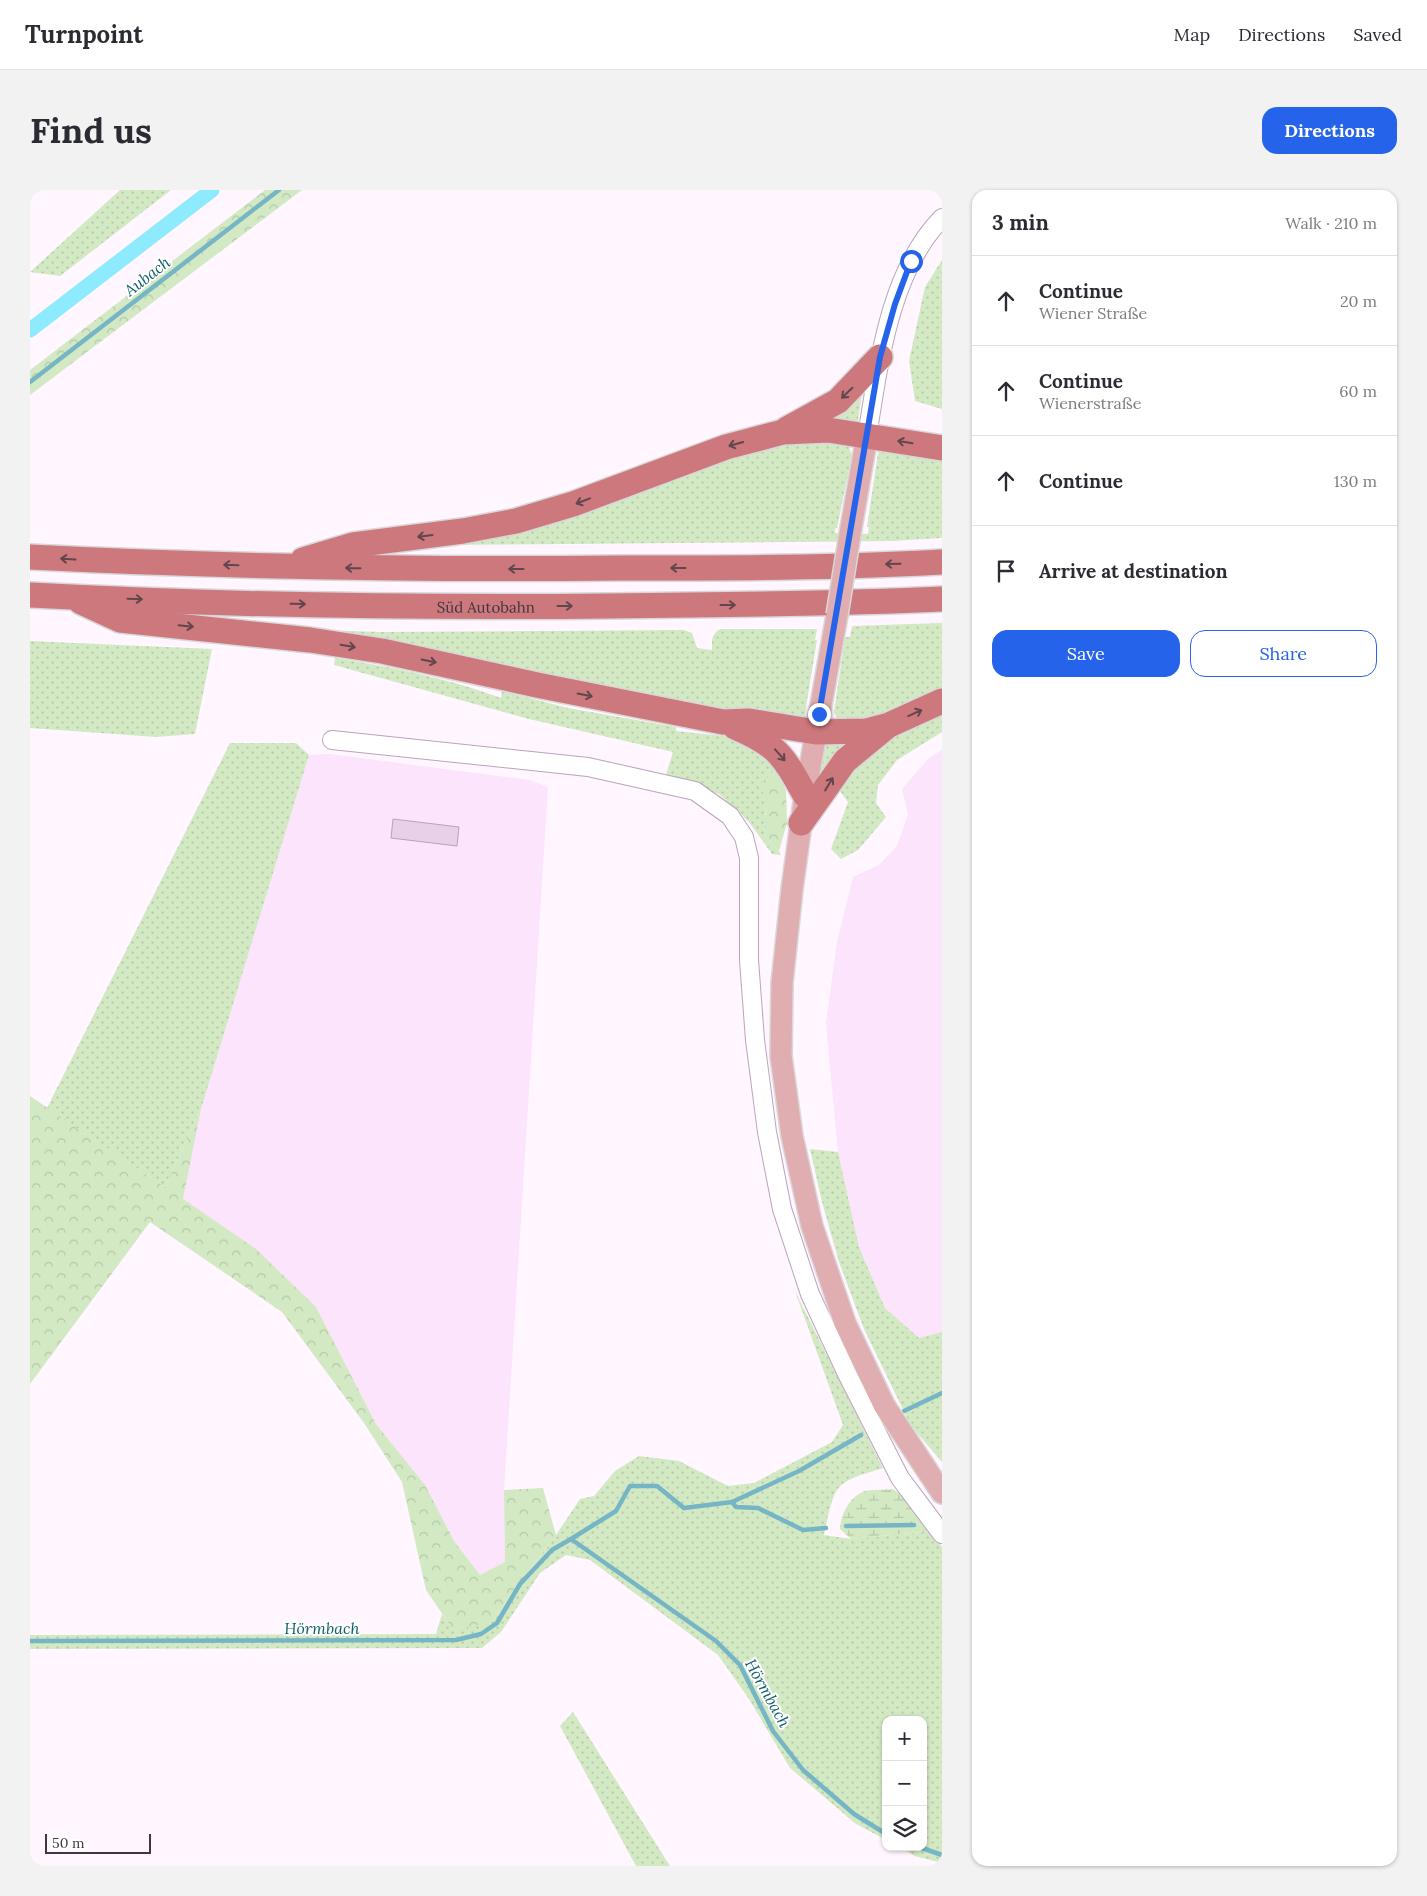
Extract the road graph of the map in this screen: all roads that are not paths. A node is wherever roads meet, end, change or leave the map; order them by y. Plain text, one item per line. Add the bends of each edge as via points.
1 (942, 218) edge
2 (880, 357) junction
3 (783, 432) junction
4 (867, 436) junction
5 (942, 448) edge
6 (30, 558) edge
7 (942, 562) edge
8 (279, 567) junction
9 (30, 595) edge
10 (69, 597) junction
11 (942, 599) edge
12 (942, 701) edge
13 (723, 722) junction
14 (888, 725) junction
15 (816, 732) junction
16 (332, 740) dead end
17 (804, 795) junction
18 (801, 823) junction
19 (942, 1492) edge
20 (942, 1534) edge

1 - 2 street via 911,261
2 -> 3 highway via 838,401
2 - 4 street
3 - 4 highway via 828,430
3 -> 8 highway via 726,447 574,504 516,521 353,545
5 -> 4 highway
4 - 15 main road, bridge
8 -> 6 highway
7 -> 8 highway via 754,568
9 - 10 highway, Süd Autobahn
10 -> 11 highway, Süd Autobahn via 496,607 763,605
10 -> 13 highway via 120,620 382,651
14 -> 12 highway
13 - 15 highway via 750,721
13 -> 17 highway via 765,741 778,752 790,767
14 - 15 highway via 866,731
18 -> 14 highway via 846,761
15 - 17 main road
16 - 20 street via 588,767 695,791 730,816 744,837 748,858 748,960 755,1040 766,1132 782,1209 810,1294 847,1374 900,1478
17 - 18 main road
18 - 19 main road via 782,983 782,1056 792,1136 812,1226 845,1323 884,1405

